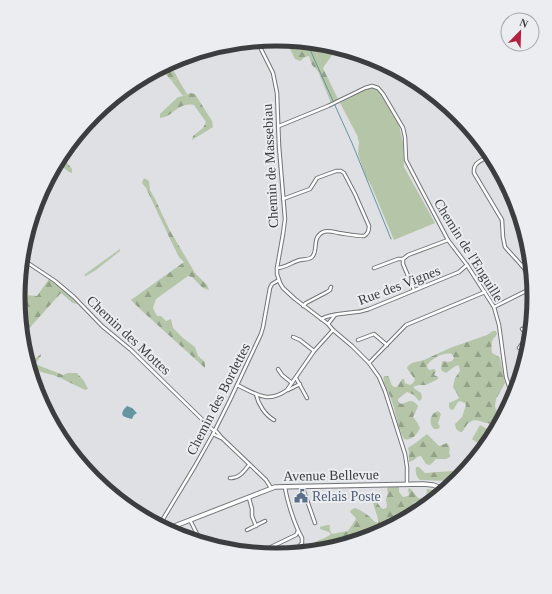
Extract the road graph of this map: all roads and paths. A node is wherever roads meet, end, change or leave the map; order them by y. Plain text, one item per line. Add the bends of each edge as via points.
1 (260, 47) edge
2 (279, 126) junction
3 (485, 158) edge
4 (283, 198) junction
5 (448, 240) junction
6 (403, 259) junction
7 (27, 263) edge
8 (525, 263) edge
9 (467, 265) junction
10 (522, 266) junction
11 (277, 268) junction
12 (374, 268) dead end
13 (525, 271) edge
14 (279, 280) junction
15 (331, 287) dead end
16 (414, 290) junction
17 (527, 290) edge
18 (485, 292) junction
19 (303, 306) junction
20 (494, 306) junction
21 (335, 315) junction
22 (321, 319) junction
23 (328, 324) junction
24 (522, 329) dead end
25 (333, 330) junction
26 (525, 332) edge
27 (293, 338) dead end
28 (358, 340) dead end
29 (522, 344) edge
30 (387, 345) junction
31 (520, 348) dead end
32 (314, 351) junction
33 (369, 363) junction
34 (278, 369) dead end
35 (296, 378) junction
36 (292, 383) junction
37 (300, 384) junction
38 (238, 385) junction
39 (509, 389) edge
40 (287, 390) junction
41 (256, 394) junction
42 (307, 398) dead end
43 (274, 420) dead end
44 (214, 430) junction
45 (213, 434) junction
46 (222, 438) junction
47 (249, 465) junction
48 (230, 478) dead end
49 (407, 484) junction
50 (302, 486) junction
51 (285, 487) junction
52 (439, 487) edge
53 (271, 488) junction
54 (249, 498) junction
55 (162, 520) edge
56 (190, 520) junction
57 (264, 521) dead end
58 (315, 523) dead end
59 (174, 526) edge
60 (256, 526) junction
61 (247, 530) dead end
62 (298, 531) junction
63 (198, 536) edge
64 (299, 547) edge
65 (270, 548) edge

1 - 2 street, Chemin de Massebiau via 275,81
2 - 4 street, Chemin de Massebiau
2 - 5 street, Chemin de l'Enguille via 365,88 378,88 403,128 406,160
3 - 10 street via 476,164 474,173 502,220 505,247
4 - 11 street, Chemin de Massebiau via 285,226
4 - 11 street via 310,189 317,178 341,171 355,194 369,231 364,236 324,232 316,239 314,254 310,259
5 - 6 street
5 - 9 street, Chemin de l'Enguille
6 - 12 street
6 - 16 street
7 - 44 street, Chemin des Mottes via 66,289
8 - 10 street
9 - 16 street, Rue des Vignes via 459,272
9 - 18 street, Chemin de l'Enguille
10 - 13 street
11 - 14 street, Chemin de Massebiau
14 - 19 street
14 - 38 street, Chemin des Bordettes via 270,288 261,334
15 - 19 street
16 - 21 street, Rue des Vignes via 361,311
17 - 20 street
18 - 20 street, Chemin de l'Enguille
18 - 30 street via 406,325
19 - 22 street
20 - 39 street, Chemin de l'Enguille
21 - 22 street, Rue des Vignes
21 - 23 street
22 - 23 street
23 - 25 street
24 - 26 street
25 - 32 street
25 - 33 street
27 - 32 street
28 - 30 street via 374,334
29 - 31 street
30 - 33 street
32 - 35 street
33 - 49 street via 385,391 407,460
34 - 36 street
35 - 36 street
35 - 37 street
36 - 40 street
37 - 40 street
37 - 42 street
38 - 41 street
38 - 44 street, Chemin des Bordettes
40 - 41 street via 267,398
41 - 43 street via 266,415
44 - 45 street, Chemin des Bordettes
44 - 46 street, Chemin des Mottes
45 - 46 street
45 - 55 street, Chemin des Bordettes
46 - 47 street, Chemin des Mottes
47 - 48 street via 238,476
47 - 53 street, Chemin des Mottes
49 - 50 main road, Avenue Bellevue
49 - 52 main road, Avenue Bellevue via 429,484
50 - 51 main road, Avenue Bellevue
50 - 58 street
51 - 53 main road, Avenue Bellevue
51 - 62 street
53 - 54 main road, Avenue Bellevue
54 - 56 main road, Avenue Bellevue
54 - 60 street
56 - 59 main road, Avenue Bellevue
56 - 63 street
57 - 60 street
60 - 61 street
62 - 64 street via 303,541
62 - 65 street via 296,535

